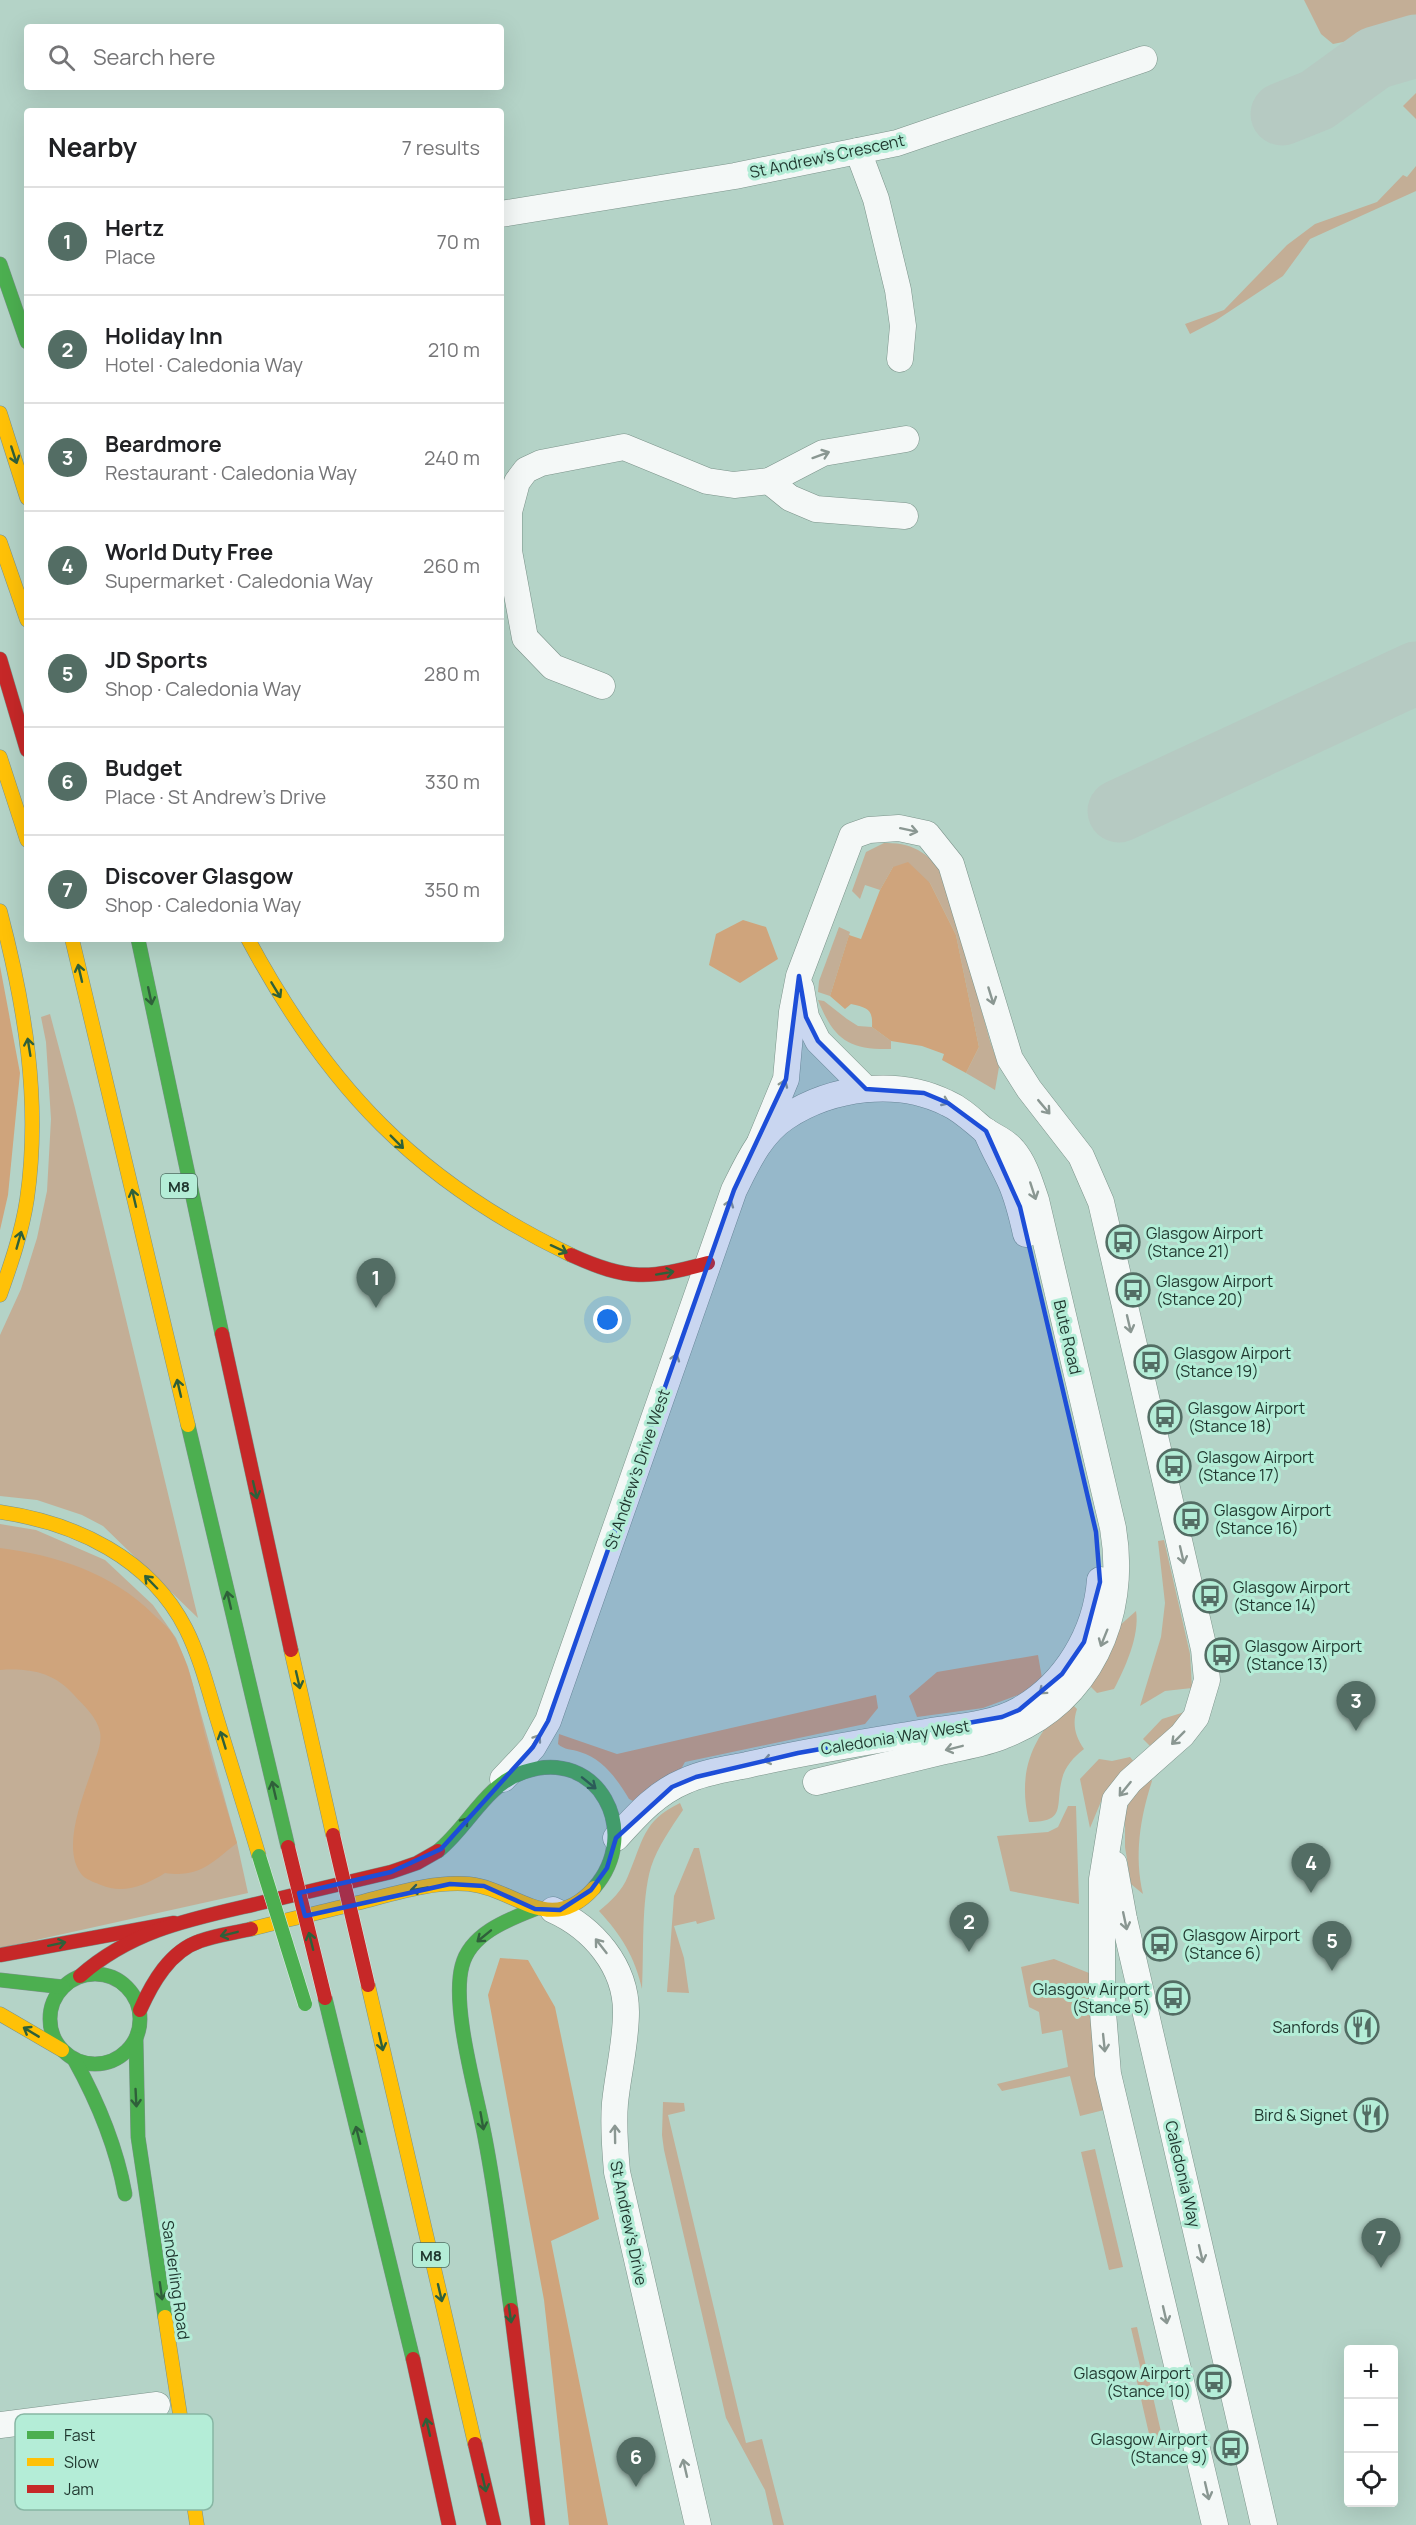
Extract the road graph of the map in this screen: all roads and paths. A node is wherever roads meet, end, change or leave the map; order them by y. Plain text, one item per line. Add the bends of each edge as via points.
1 (1144, 59) dead end
2 (858, 151) junction
3 (504, 214) edge
4 (0, 264) edge
5 (24, 333) edge
6 (900, 359) dead end
7 (0, 413) edge
8 (906, 439) dead end
9 (769, 481) junction
10 (24, 489) edge
11 (905, 516) dead end
12 (0, 542) edge
13 (24, 611) edge
14 (0, 659) edge
15 (602, 686) dead end
16 (24, 740) edge
17 (0, 757) edge
18 (24, 831) edge
19 (852, 836) joint
20 (0, 911) edge
21 (58, 942) edge
22 (73, 942) edge
23 (139, 942) edge
24 (250, 942) edge
25 (799, 976) junction
26 (866, 1089) junction
27 (163, 1123) dead end
28 (760, 1142) junction
29 (123, 1152) junction
30 (708, 1263) junction
31 (0, 1295) edge
32 (243, 1433) junction
33 (0, 1512) edge
34 (1109, 1561) junction
35 (816, 1782) dead end
36 (497, 1785) junction
37 (1111, 1822) junction
38 (616, 1838) junction
39 (544, 1910) junction
40 (174, 1923) junction
41 (0, 1955) edge
42 (80, 1976) junction
43 (0, 1980) edge
44 (63, 1987) junction
45 (307, 2009) dead end
46 (140, 2010) junction
47 (0, 2014) edge
48 (136, 2039) junction
49 (62, 2050) junction
50 (74, 2059) junction
51 (337, 2106) dead end
52 (127, 2206) dead end
53 (407, 2334) junction
54 (157, 2405) dead end
55 (86, 2414) edge
56 (180, 2414) edge
57 (15, 2423) edge
58 (0, 2425) edge
59 (195, 2510) edge
60 (197, 2525) edge
61 (449, 2525) edge
62 (494, 2525) edge
63 (538, 2525) edge
64 (698, 2525) edge
65 (1215, 2525) edge
66 (1264, 2525) edge

1 - 2 street, St Andrew's Crescent via 897,143
2 - 3 street, St Andrew's Crescent via 735,176
2 - 6 street via 876,199 898,290 903,326
4 - 5 main road
7 -> 10 main road
9 -> 8 street via 823,453
9 - 11 street via 790,498 816,509
9 - 15 street via 707,481 624,447 541,463 526,470 517,482 510,512 509,551 525,638 553,667
12 - 13 main road
14 - 16 main road
17 - 18 main road
19 - 25 street, St Andrew's Drive West
19 -> 37 street, Caledonia Way via 869,830 899,828 927,834 951,864 1010,1059 1082,1156 1101,1202 1204,1649 1207,1680 1196,1718 1130,1781 1115,1800
31 -> 20 main road via 10,1272 30,1188 35,1111 23,1009
21 - 29 main road, M8
29 -> 22 main road, M8
23 -> 32 main road, M8
24 -> 30 main road via 289,1013 324,1062 363,1108 434,1175 528,1235 601,1268 649,1276
25 - 26 street via 806,1017 818,1041
28 -> 25 street, St Andrew's Drive West via 786,1079
26 - 28 street, St Andrew's Drive West via 832,1094 785,1117
26 -> 34 street, Bute Road via 924,1093 948,1103 986,1131 1020,1207 1096,1532
27 - 32 main road, M8
30 -> 28 street, St Andrew's Drive West via 734,1190
53 -> 29 main road, M8, bridge
36 -> 30 street, St Andrew's Drive West via 533,1747 548,1721
32 -> 62 main road, M8, bridge
45 -> 33 main road, bridge via 201,1668 179,1617 161,1592 112,1549 56,1522
34 -> 35 street, Caledonia Way West via 1115,1601 1105,1638 1075,1686 1049,1709 1001,1737
34 -> 38 street, Caledonia Way West via 1084,1642 1062,1674 1019,1710 979,1724 798,1753 696,1777 656,1797
36 -> 38 main road via 521,1772 543,1768 583,1777 594,1785 609,1808
40 -> 36 main road via 411,1865 441,1849
37 -> 65 street, Caledonia Way via 1102,1879 1102,2010 1108,2074
37 -> 66 street, Caledonia Way via 1114,1869 1124,1919
38 - 39 main road via 607,1868 591,1890 567,1907
39 -> 46 main road via 484,1886 450,1884 418,1888 198,1941 182,1950 155,1976
39 -> 63 main road via 512,1918 478,1941 463,1964 460,1991 486,2141
64 -> 39 street, St Andrew's Drive via 617,2172 615,2105 626,2010 622,1987 601,1944 571,1918
41 -> 40 main road
40 - 42 main road via 129,1941
42 - 44 main road
42 - 46 main road via 110,1976 134,1995
43 - 44 main road
44 - 49 main road via 50,2010 54,2038
46 - 48 main road
49 -> 47 main road
48 - 50 main road via 116,2060 87,2064
48 -> 56 main road, Sanderling Road via 138,2138
49 - 50 main road
50 - 52 main road via 106,2119 118,2154
51 - 53 main road
61 -> 53 main road, M8
54 - 55 street
57 - 58 street
59 -> 60 main road, Sanderling Road

